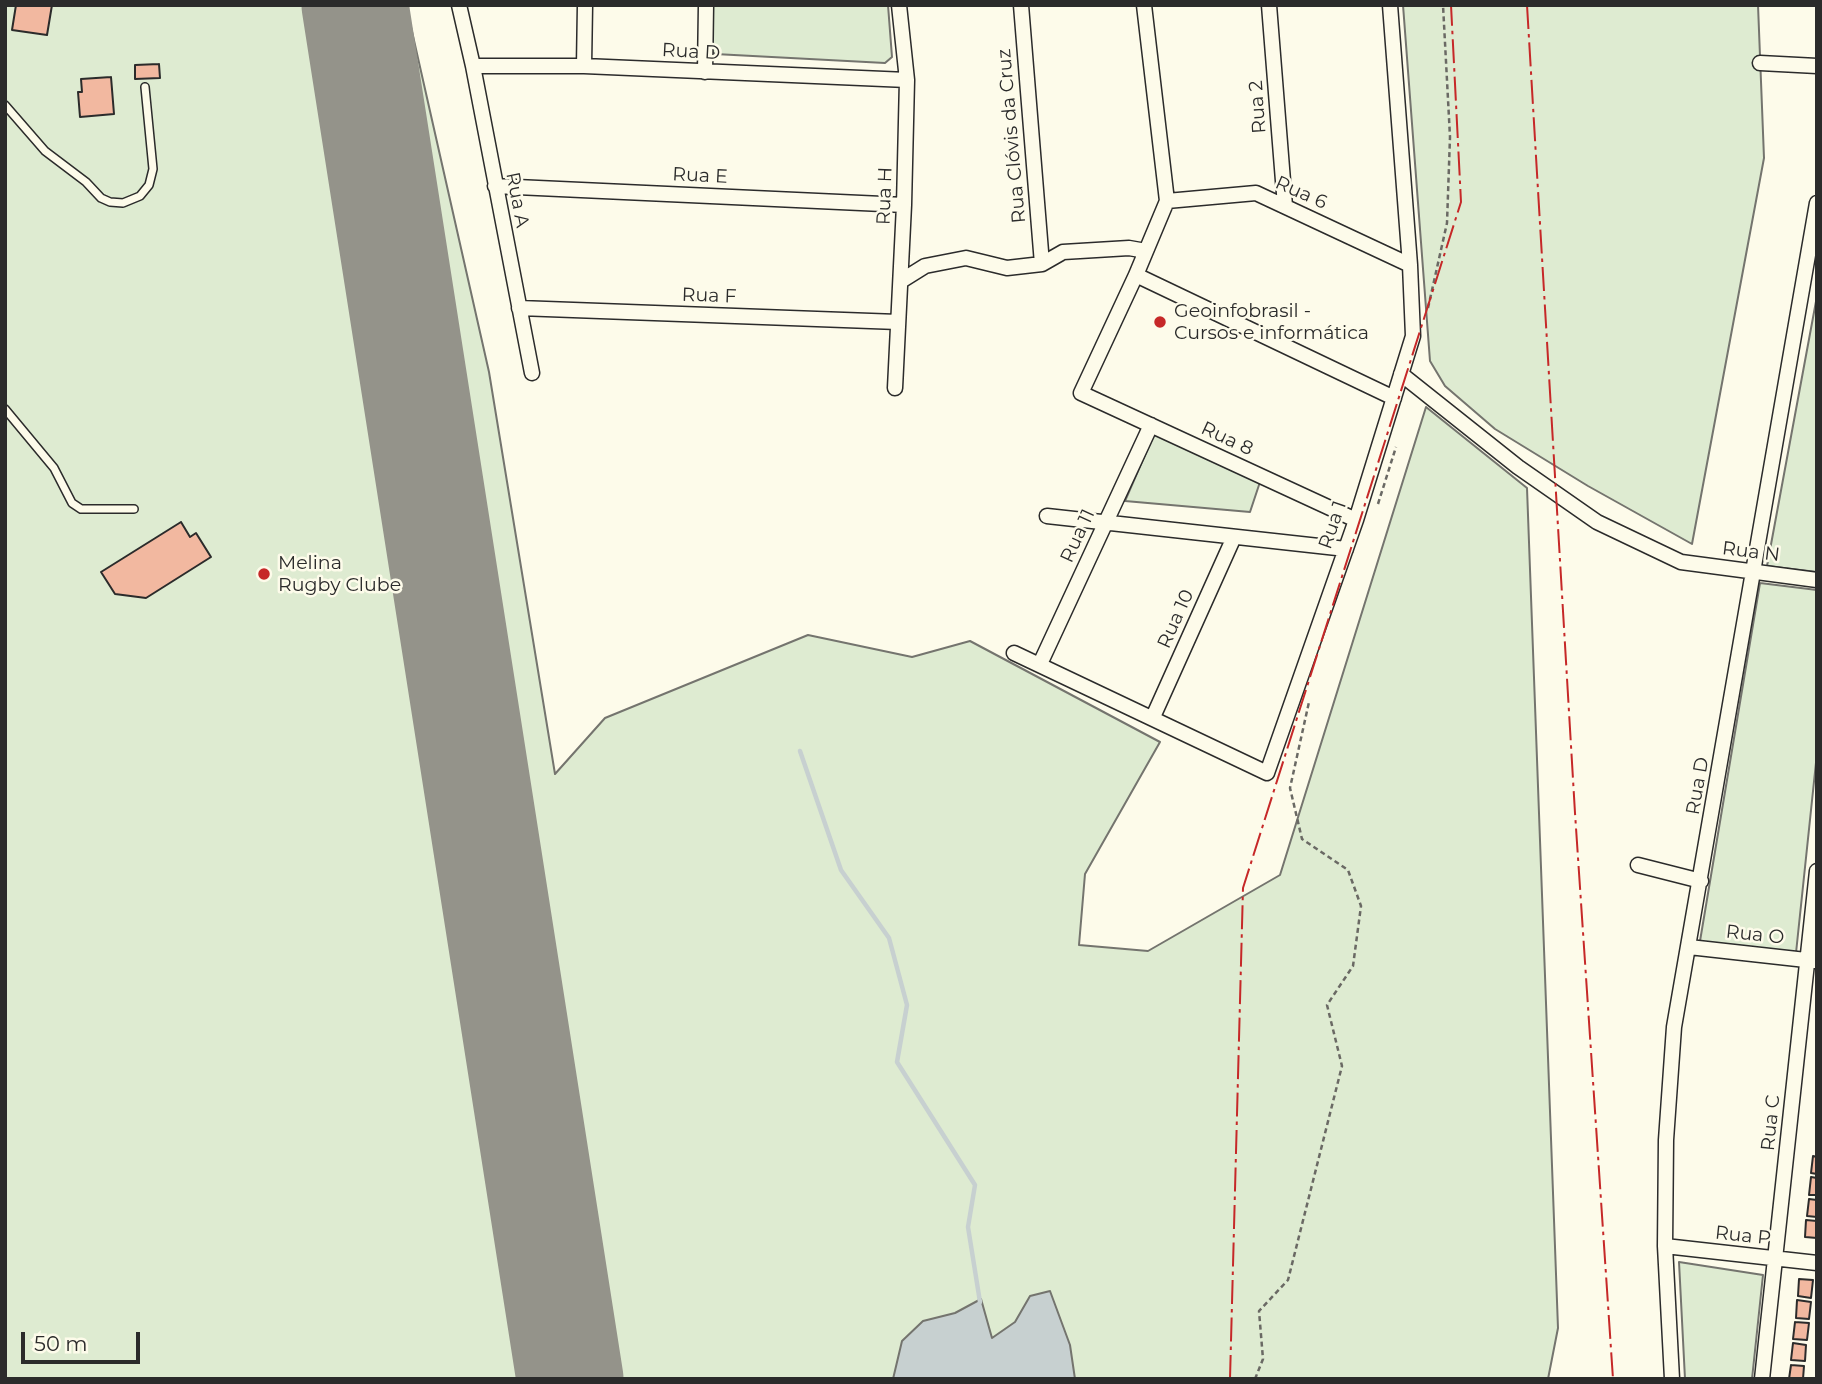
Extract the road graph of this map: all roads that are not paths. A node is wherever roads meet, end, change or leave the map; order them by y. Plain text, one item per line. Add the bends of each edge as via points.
1 (459, 5) edge
2 (466, 5) edge
3 (585, 5) edge
4 (706, 5) edge
5 (899, 5) edge
6 (1021, 5) edge
7 (1144, 5) edge
8 (1269, 5) edge
9 (1390, 5) edge
10 (465, 34) junction
11 (1760, 63) dead end
12 (473, 66) junction
13 (584, 66) junction
14 (1817, 66) edge
15 (705, 72) junction
16 (907, 80) junction
17 (145, 87) dead end
18 (5, 105) edge
19 (495, 186) junction
20 (1167, 201) junction
21 (1817, 203) edge
22 (904, 205) junction
23 (1285, 206) junction
24 (1146, 251) junction
25 (1042, 264) junction
26 (1410, 265) junction
27 (1136, 275) junction
28 (901, 281) junction
29 (519, 308) junction
30 (898, 323) junction
31 (532, 373) dead end
32 (1401, 374) junction
33 (895, 388) dead end
34 (1394, 398) junction
35 (5, 409) edge
36 (1151, 425) junction
37 (134, 509) dead end
38 (1047, 516) dead end
39 (1356, 520) junction
40 (1106, 522) junction
41 (1234, 537) junction
42 (1346, 550) junction
43 (1753, 573) junction
44 (1817, 580) edge
45 (1014, 653) dead end
46 (1040, 664) junction
47 (1153, 717) junction
48 (1638, 865) dead end
49 (1817, 872) edge
50 (1701, 880) junction
51 (1689, 947) junction
52 (1812, 961) edge
53 (1665, 1246) junction
54 (1776, 1259) junction
55 (1817, 1263) edge
56 (1672, 1379) edge
57 (1762, 1379) edge

1 - 10 street, Rua A
2 - 10 street, Rua A
3 - 13 street
4 - 15 street
5 - 16 street, Rua H
6 - 25 street, Rua Clóvis da Cruz
7 - 20 street
8 - 23 street, Rua 2
9 - 26 street, Rua 1
10 - 12 street, Rua A
11 - 14 street
12 - 13 street, Rua D
12 - 19 street, Rua A
13 - 15 street, Rua D
15 - 16 street, Rua D
16 - 22 street, Rua H
17 - 18 lane via 153,169 140,196 123,203 101,198 45,151
19 - 22 street, Rua E
19 - 29 street, Rua A
20 - 23 street, Rua 6 via 1256,193
20 - 24 street
21 - 43 street, Rua D
22 - 28 street, Rua H
23 - 26 street, Rua 6
24 - 25 street via 1063,252
24 - 27 street
25 - 28 street via 1006,268 966,258 925,266
26 - 32 street, Rua 1 via 1413,336
27 - 34 street
27 - 36 street, Rua 8 via 1081,393
28 - 30 street, Rua H
29 - 30 street, Rua F
29 - 31 street, Rua A
30 - 33 street, Rua H
32 - 34 street, Rua 1
32 - 43 street, Rua N via 1597,523 1681,562
34 - 39 street, Rua 1
35 - 37 lane via 54,468 72,503 81,509
36 - 39 street, Rua 8
36 - 40 street, Rua 11
38 - 40 street
39 - 42 street, Rua 1
40 - 41 street
40 - 46 street, Rua 11
41 - 42 street
41 - 47 street, Rua 10
42 - 47 street, Rua 1 via 1267,773
43 - 44 street, Rua N
43 - 50 street, Rua D
45 - 46 street, Rua 1
46 - 47 street, Rua 1
48 - 50 street
49 - 52 street, Rua C
50 - 51 street, Rua D
51 - 52 street, Rua O
51 - 53 street, Rua D via 1673,1040
52 - 54 street, Rua C
53 - 54 street, Rua P
53 - 56 street, Rua D
54 - 55 street, Rua P
54 - 57 street, Rua C

